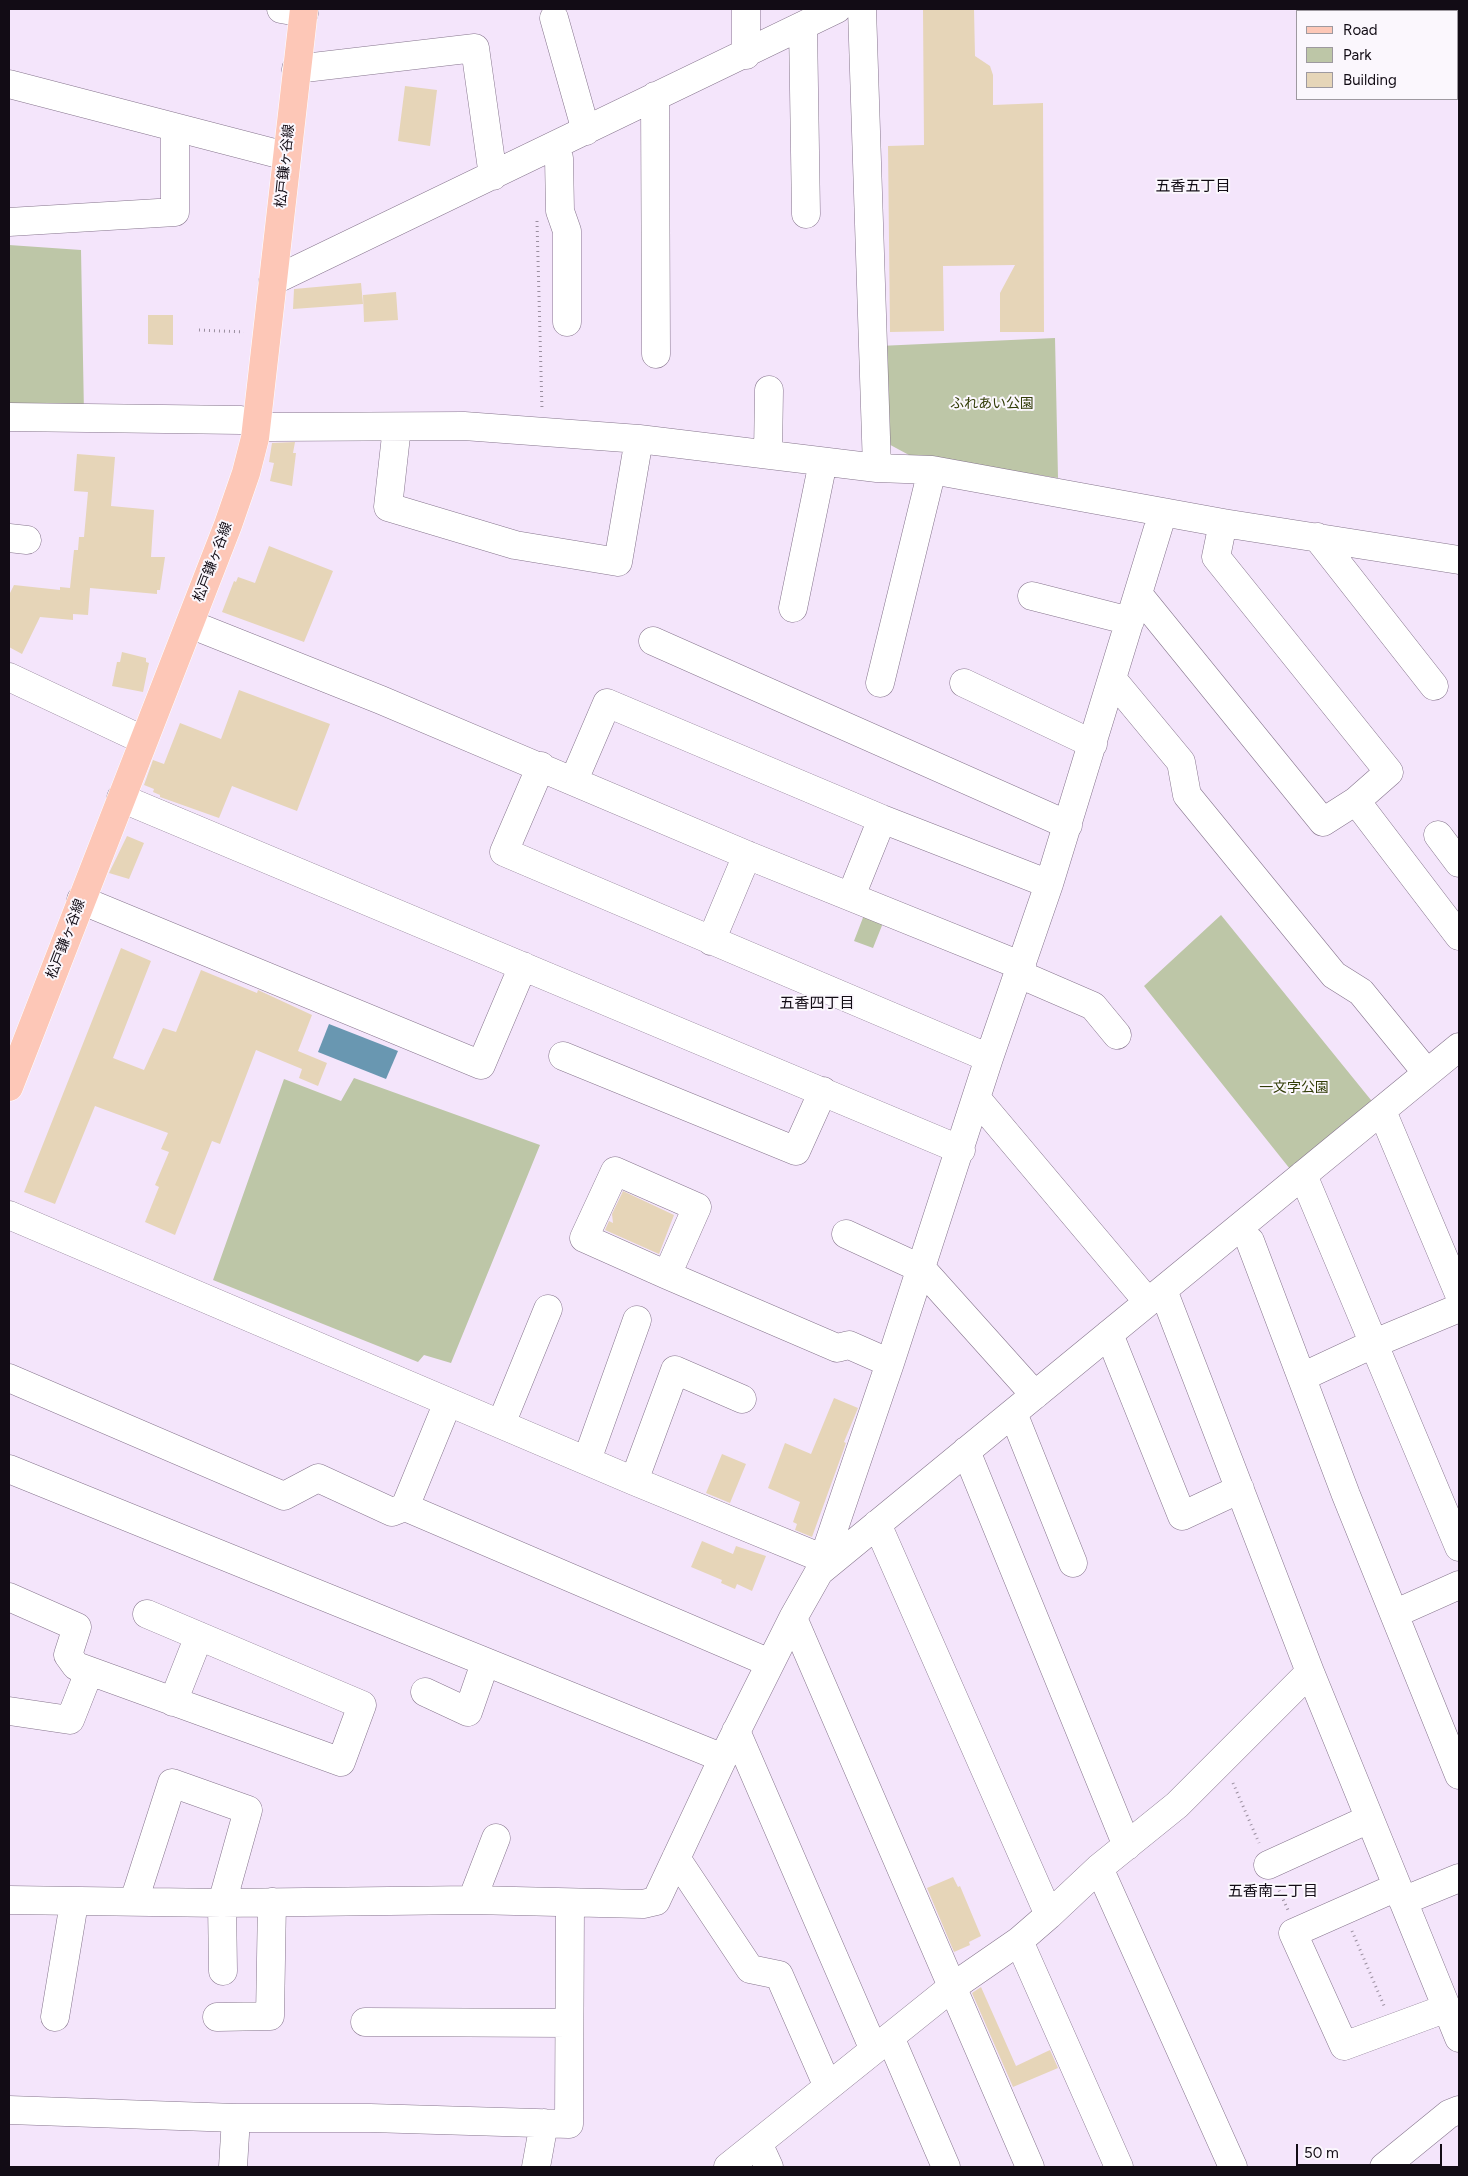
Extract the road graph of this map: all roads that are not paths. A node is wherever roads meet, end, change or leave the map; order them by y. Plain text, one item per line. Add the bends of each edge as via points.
1 (746, 9) edge
2 (838, 9) edge
3 (862, 9) edge
4 (296, 10) edge
5 (554, 18) dead end
6 (803, 26) junction
7 (746, 55) junction
8 (296, 69) junction
9 (9, 84) edge
10 (655, 96) junction
11 (175, 128) junction
12 (586, 131) junction
13 (552, 147) junction
14 (286, 156) junction
15 (493, 176) junction
16 (806, 214) dead end
17 (9, 222) edge
18 (273, 281) junction
19 (567, 322) dead end
20 (656, 354) dead end
21 (769, 390) dead end
22 (9, 417) edge
23 (256, 422) junction
24 (397, 427) junction
25 (639, 439) junction
26 (768, 454) junction
27 (823, 462) junction
28 (877, 468) junction
29 (932, 470) junction
30 (1162, 512) junction
31 (1223, 523) junction
32 (1317, 537) junction
33 (1456, 562) edge
34 (1138, 594) junction
35 (1032, 596) dead end
36 (793, 608) dead end
37 (1130, 621) junction
38 (190, 624) junction
39 (653, 641) dead end
40 (9, 677) edge
41 (1113, 680) junction
42 (880, 683) dead end
43 (964, 683) dead end
44 (1434, 686) dead end
45 (143, 740) junction
46 (1093, 744) junction
47 (541, 766) junction
48 (574, 780) junction
49 (121, 798) junction
50 (1356, 801) junction
51 (882, 819) junction
52 (1068, 825) junction
53 (1438, 835) dead end
54 (747, 855) junction
55 (1459, 863) edge
56 (1049, 884) junction
57 (850, 896) junction
58 (81, 900) junction
59 (1459, 936) edge
60 (711, 941) junction
61 (523, 966) junction
62 (1020, 970) junction
63 (1117, 1035) dead end
64 (1459, 1049) edge
65 (15, 1054) edge
66 (563, 1056) dead end
67 (989, 1058) junction
68 (1427, 1073) junction
69 (9, 1087) edge
70 (823, 1091) junction
71 (977, 1099) junction
72 (1382, 1111) junction
73 (961, 1150) junction
74 (1303, 1175) junction
75 (9, 1215) edge
76 (846, 1234) dead end
77 (1250, 1241) dead end
78 (922, 1269) junction
79 (667, 1275) dead end
80 (1459, 1294) edge
81 (1156, 1296) junction
82 (1459, 1308) edge
83 (548, 1309) dead end
84 (637, 1320) dead end
85 (1109, 1334) junction
86 (1375, 1343) junction
87 (890, 1363) junction
88 (1302, 1377) junction
89 (9, 1378) edge
90 (1035, 1395) junction
91 (742, 1399) dead end
92 (448, 1402) junction
93 (1013, 1413) junction
94 (501, 1424) junction
95 (966, 1452) junction
96 (587, 1460) junction
97 (9, 1469) edge
98 (634, 1481) junction
99 (1240, 1489) junction
100 (404, 1507) junction
101 (877, 1524) junction
102 (1459, 1547) edge
103 (1073, 1563) dead end
104 (821, 1566) junction
105 (1459, 1585) edge
106 (9, 1597) edge
107 (147, 1614) dead end
108 (1394, 1614) junction
109 (793, 1618) junction
110 (199, 1636) junction
111 (485, 1662) junction
112 (770, 1663) junction
113 (89, 1672) junction
114 (1310, 1672) junction
115 (425, 1692) dead end
116 (173, 1702) junction
117 (9, 1711) edge
118 (736, 1731) junction
119 (723, 1758) junction
120 (1459, 1775) edge
121 (1369, 1819) junction
122 (496, 1838) dead end
123 (1127, 1846) junction
124 (676, 1858) junction
125 (1268, 1865) dead end
126 (1099, 1868) junction
127 (1459, 1878) edge
128 (1400, 1894) junction
129 (9, 1900) edge
130 (472, 1900) junction
131 (134, 1901) junction
132 (222, 1902) junction
133 (272, 1902) junction
134 (74, 1903) junction
135 (570, 1904) junction
136 (1049, 1915) junction
137 (1019, 1940) junction
138 (223, 1971) dead end
139 (952, 1988) junction
140 (1447, 2008) junction
141 (55, 2017) dead end
142 (216, 2017) dead end
143 (365, 2022) dead end
144 (569, 2023) junction
145 (1459, 2038) edge
146 (882, 2043) junction
147 (828, 2087) junction
148 (9, 2110) edge
149 (1459, 2110) edge
150 (236, 2118) junction
151 (544, 2123) junction
152 (764, 2155) edge
153 (233, 2167) edge
154 (536, 2167) edge
155 (728, 2167) edge
156 (946, 2167) edge
157 (1030, 2167) edge
158 (1119, 2167) edge
159 (1233, 2167) edge
160 (1384, 2167) edge

1 - 7 street
2 - 6 street
3 - 28 street
4 - 8 main road, 松戸鎌ヶ谷線
5 - 12 street
6 - 7 street
6 - 16 street
7 - 10 street
8 - 14 main road, 松戸鎌ヶ谷線
8 - 15 street via 475,48
9 - 11 street
10 - 12 street
10 - 20 street
11 - 14 street
11 - 17 street via 176,212
12 - 13 street
13 - 15 street
13 - 19 street via 559,158 560,211 567,231
14 - 18 main road, 松戸鎌ヶ谷線
15 - 18 street
18 - 23 main road, 松戸鎌ヶ谷線
21 - 26 street
22 - 23 street
23 - 24 street via 269,427
23 - 38 main road, 松戸鎌ヶ谷線 via 246,473
24 - 25 street via 464,426
24 - 25 street via 388,507 515,545 618,562
25 - 26 street
26 - 27 street
27 - 28 street
27 - 36 street
28 - 29 street
29 - 30 street
29 - 42 street
30 - 31 street
30 - 34 street
31 - 32 street
31 - 50 street via 1216,557 1389,772
32 - 33 street
32 - 44 street
34 - 37 street
34 - 50 street via 1323,822
35 - 37 street
37 - 41 street
38 - 45 main road, 松戸鎌ヶ谷線
38 - 47 street
39 - 52 street
40 - 45 street
41 - 46 street
41 - 68 street via 1181,762 1187,795 1334,975 1361,992
43 - 46 street
45 - 49 main road, 松戸鎌ヶ谷線
46 - 52 street
47 - 48 street
47 - 60 street via 504,852
48 - 51 street via 607,703
48 - 54 street
49 - 58 main road, 松戸鎌ヶ谷線
49 - 61 street
50 - 59 street
51 - 56 street
51 - 57 street
52 - 56 street
53 - 55 street
54 - 57 street
54 - 60 street
56 - 62 street
57 - 62 street
58 - 61 street via 481,1065
58 - 65 main road, 松戸鎌ヶ谷線
60 - 67 street
61 - 70 street
62 - 63 street via 1094,1006
62 - 67 street
64 - 68 street
65 - 69 main road, 松戸鎌ヶ谷線
66 - 70 street via 796,1151
67 - 71 street
68 - 72 street
70 - 73 street
71 - 73 street
71 - 81 street
72 - 74 street
72 - 80 street
73 - 78 street
74 - 81 street
74 - 86 street
75 - 92 street
76 - 78 street
77 - 88 street
78 - 87 street
78 - 90 street
79 - 87 street via 837,1348 849,1345
81 - 85 street
81 - 99 street
82 - 86 street
83 - 94 street
84 - 96 street
85 - 90 street
85 - 99 street via 1182,1516
86 - 88 street
86 - 102 street
87 - 104 street
88 - 108 street
89 - 100 street via 284,1496 318,1478 392,1512
90 - 93 street
91 - 98 street via 675,1370
92 - 94 street
92 - 100 street
93 - 95 street
93 - 103 street
94 - 96 street
95 - 101 street
95 - 123 street
96 - 98 street
97 - 111 street
98 - 104 street
99 - 114 street
100 - 112 street
101 - 104 street
101 - 136 street
104 - 109 street
105 - 108 street
106 - 113 street via 77,1627 68,1655 76,1666
107 - 110 street
108 - 120 street
109 - 112 street
109 - 139 street
110 - 116 street
110 - 116 street via 362,1705 341,1762
111 - 115 street via 468,1712
111 - 119 street
112 - 118 street
113 - 116 street
113 - 117 street via 70,1720
114 - 121 street
114 - 123 street via 1177,1805
118 - 119 street
118 - 146 street
119 - 124 street
121 - 125 street
121 - 128 street
122 - 130 street
123 - 126 street
124 - 135 street via 656,1901 643,1904
124 - 147 street via 750,1970 779,1975
126 - 136 street
126 - 159 street
127 - 128 street
128 - 140 street
128 - 140 street via 1343,1911 1293,1933 1344,2046
129 - 134 street
130 - 133 street
130 - 135 street
131 - 132 street
131 - 132 street via 172,1783 248,1810
131 - 134 street
132 - 133 street
132 - 138 street
133 - 142 street via 270,2016
134 - 141 street
135 - 144 street
136 - 137 street
137 - 139 street
137 - 158 street
139 - 146 street
139 - 157 street
140 - 145 street
143 - 144 street
144 - 151 street via 569,2124
146 - 147 street
146 - 156 street
147 - 152 street
148 - 150 street
149 - 160 street via 1449,2114
150 - 151 street
150 - 153 street
151 - 154 street
152 - 155 street

